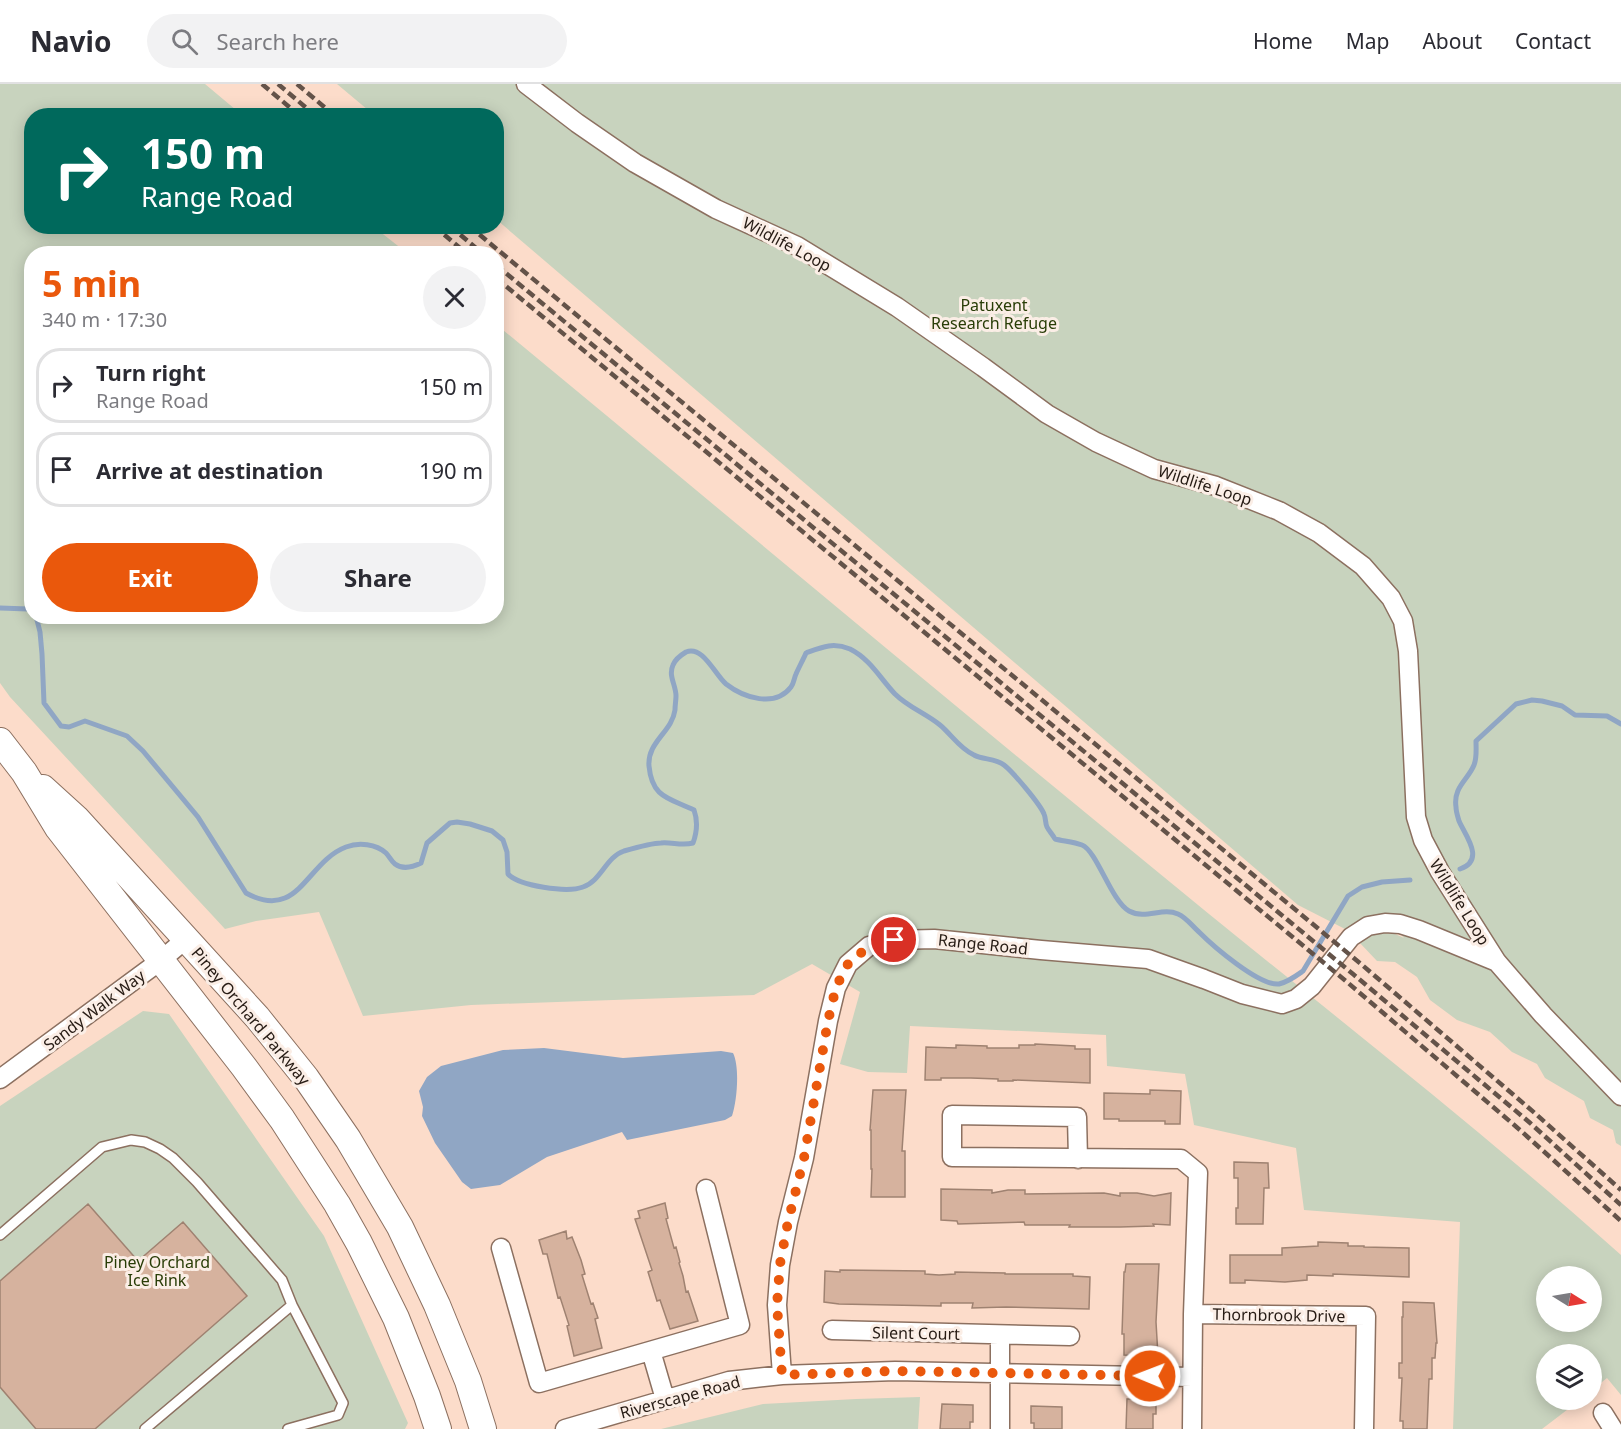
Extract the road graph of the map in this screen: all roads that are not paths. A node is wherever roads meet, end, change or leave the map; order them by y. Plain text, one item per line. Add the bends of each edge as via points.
1 (526, 84) edge
2 (0, 741) edge
3 (24, 772) junction
4 (186, 939) junction
5 (160, 961) junction
6 (1497, 962) junction
7 (0, 1078) edge
8 (1621, 1096) edge
9 (1078, 1159) junction
10 (706, 1189) dead end
11 (0, 1235) edge
12 (501, 1248) dead end
13 (292, 1305) junction
14 (1193, 1314) junction
15 (832, 1330) dead end
16 (1000, 1335) junction
17 (1070, 1336) dead end
18 (651, 1351) junction
19 (1000, 1372) junction
20 (782, 1375) junction
21 (1192, 1377) junction
22 (665, 1399) junction
23 (1602, 1413) dead end
24 (145, 1429) edge
25 (288, 1429) edge
26 (438, 1429) edge
27 (483, 1429) edge
28 (565, 1429) edge
29 (1000, 1429) edge
30 (1192, 1429) edge
31 (1364, 1429) edge
32 (1614, 1429) edge

1 - 6 street, Wildlife Loop via 635,163 716,209 797,246 897,307 1047,414 1154,469 1216,486 1280,511 1319,533 1363,566 1391,598 1403,621 1408,651 1416,817 1423,840
2 - 3 street, Piney Orchard Parkway
3 - 4 street, Piney Orchard Parkway via 76,818
3 - 5 street, Piney Orchard Parkway via 58,828
4 - 5 street, Sandy Walk Way
4 - 27 street, Piney Orchard Parkway via 264,1026 348,1139 400,1227 437,1305
5 - 7 street, Sandy Walk Way
5 - 26 street, Piney Orchard Parkway via 244,1067 337,1204 396,1318
6 - 8 street, Wildlife Loop
6 - 20 street, Range Road via 1400,924 1368,926 1351,937 1312,986 1282,1004 1242,994 1148,959 934,939 894,940 869,946 848,964 836,987 828,1021 804,1158 780,1264 777,1305
9 - 9 street via 952,1157 952,1115 1077,1117
9 - 14 street via 1181,1159 1198,1173
10 - 18 street via 740,1324
11 - 13 lane via 102,1147 131,1140 145,1142 173,1158 197,1182 282,1280
12 - 18 street via 539,1383
13 - 24 lane
13 - 25 lane via 343,1402 338,1414
14 - 21 street, Thornbrook Drive
14 - 31 street, Thornbrook Drive via 1366,1316
15 - 16 street, Silent Court
16 - 17 street, Silent Court
16 - 19 street
18 - 22 street
19 - 20 street, Riverscape Road
19 - 21 street, Riverscape Road
19 - 29 street
20 - 22 street, Riverscape Road via 729,1381
21 - 30 street, Thornbrook Drive
22 - 28 street, Riverscape Road
23 - 32 street

